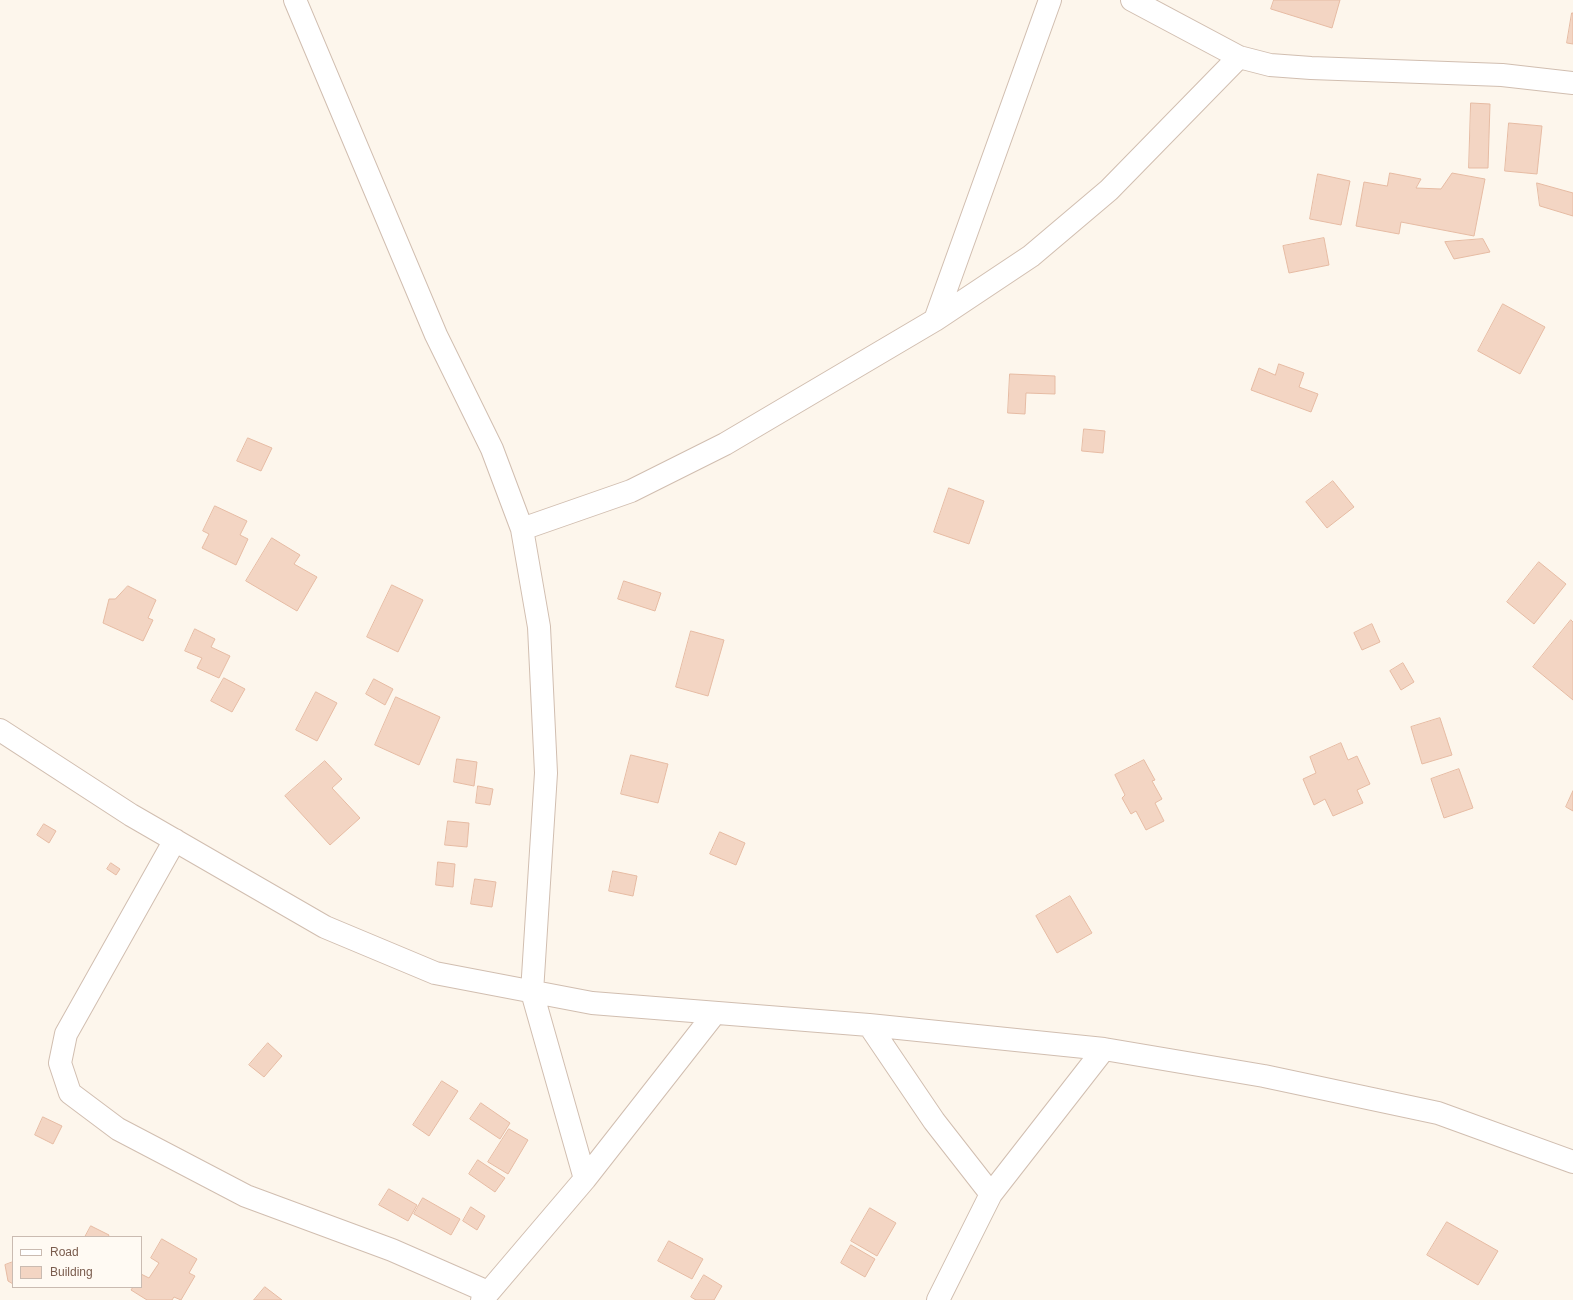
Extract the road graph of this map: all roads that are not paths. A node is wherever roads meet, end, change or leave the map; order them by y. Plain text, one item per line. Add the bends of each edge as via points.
1 (295, 0) edge
2 (1050, 0) edge
3 (1132, 0) edge
4 (1238, 57) junction
5 (1573, 83) edge
6 (935, 320) junction
7 (522, 529) junction
8 (0, 730) edge
9 (175, 840) junction
10 (532, 992) junction
11 (715, 1013) junction
12 (869, 1024) junction
13 (1104, 1049) junction
14 (1573, 1162) edge
15 (585, 1179) junction
16 (991, 1194) junction
17 (485, 1296) edge
18 (938, 1300) edge

1 - 7 street via 432,328 492,449
2 - 6 street
3 - 4 street
4 - 5 street via 1270,65 1502,75
4 - 6 street via 1109,190 1032,256
6 - 7 street via 725,444 631,491
7 - 10 street via 539,627 546,773
8 - 9 street via 131,815
9 - 10 street via 332,930 435,973
9 - 17 street via 66,1034 60,1063 70,1093 118,1129 246,1196 392,1250
10 - 11 street via 592,1003
10 - 15 street
11 - 12 street
11 - 15 street
12 - 13 street
12 - 16 street via 934,1121
13 - 14 street via 1264,1076 1438,1113
13 - 16 street
15 - 17 street
16 - 18 street

